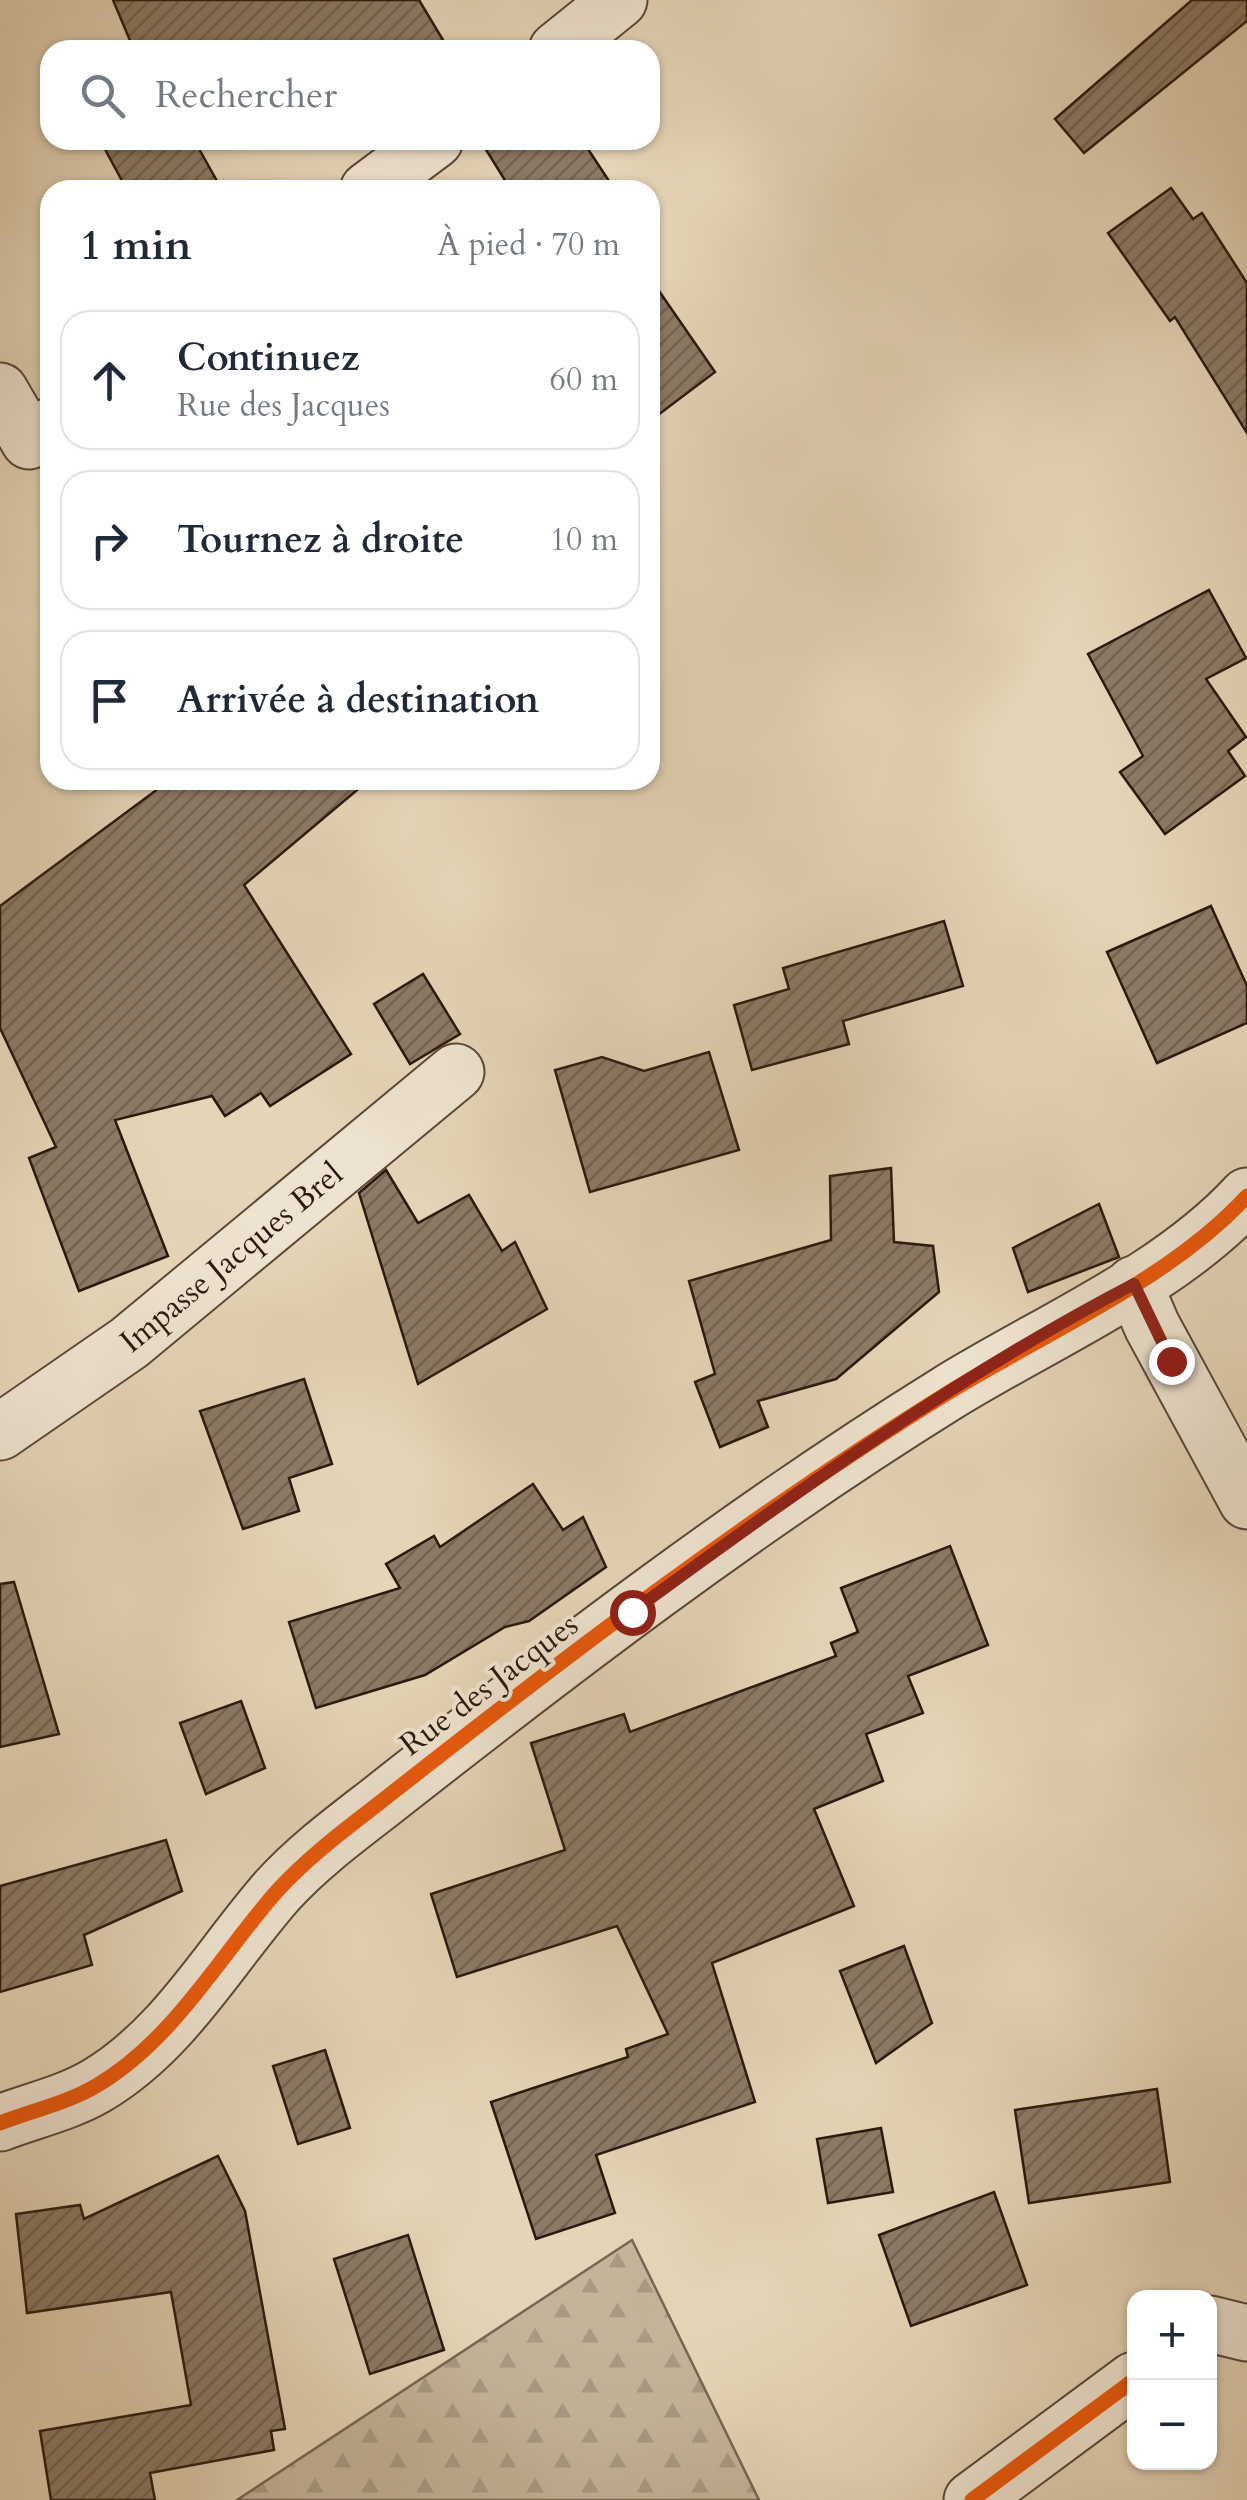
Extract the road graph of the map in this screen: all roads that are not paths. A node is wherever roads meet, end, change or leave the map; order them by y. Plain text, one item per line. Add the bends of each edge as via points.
1 (618, 0) edge
2 (569, 40) edge
3 (422, 150) edge
4 (381, 180) edge
5 (0, 391) edge
6 (26, 447) edge
7 (456, 1072) dead end
8 (1247, 1196) edge
9 (1134, 1284) junction
10 (0, 1432) edge
11 (1247, 1500) edge
12 (0, 2122) edge
13 (1217, 2326) edge
14 (1247, 2334) edge
15 (1127, 2385) edge
16 (972, 2500) edge

1 - 2 street
3 - 4 street
5 - 6 street
7 - 10 street, Impasse Jacques Brel via 129,1343
8 - 9 street, Rue des Jacques via 1214,1232
9 - 11 street
9 - 12 street, Rue des Jacques via 946,1393 559,1666 298,1869 140,2052 96,2086
13 - 14 street
15 - 16 street

